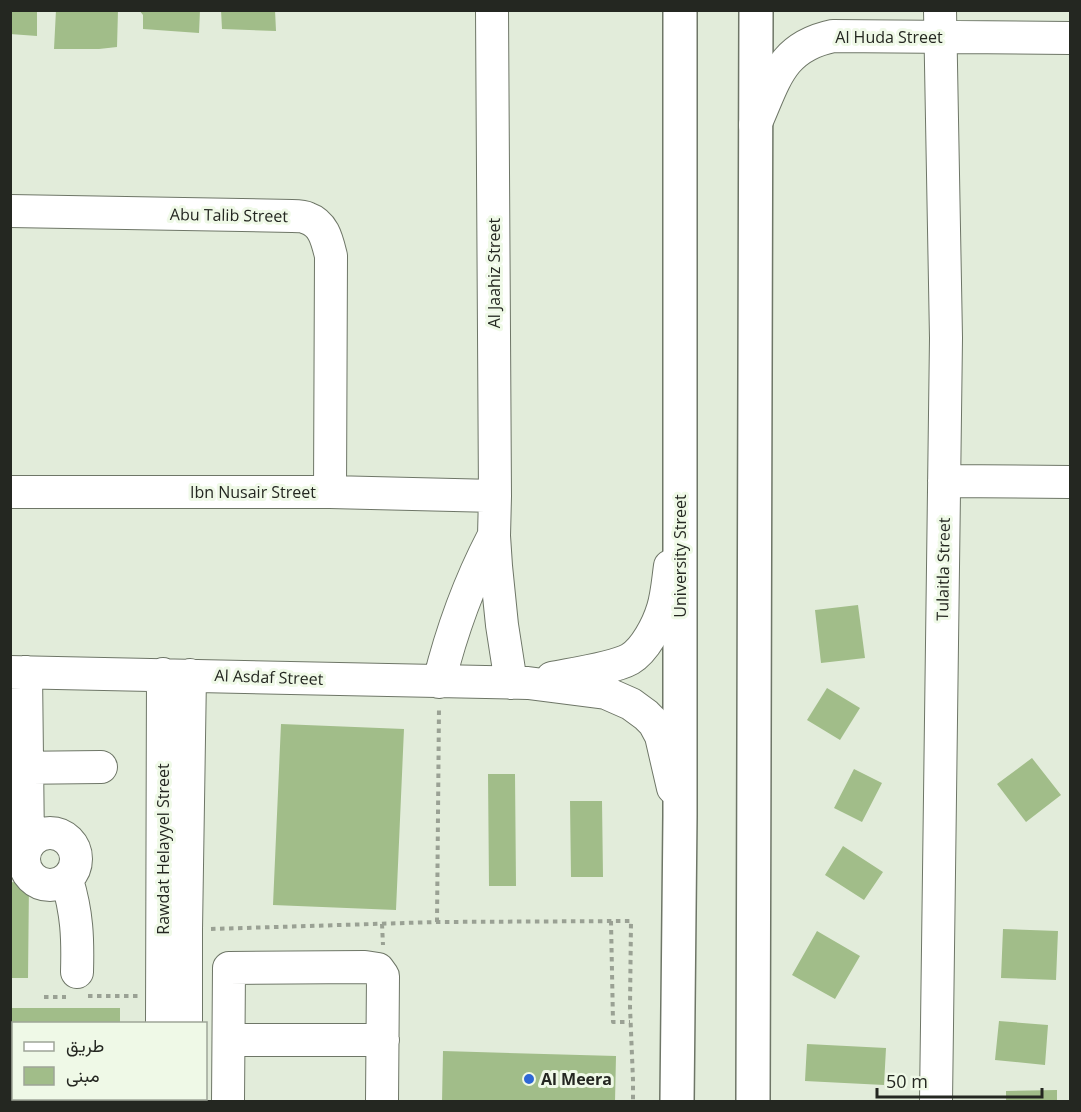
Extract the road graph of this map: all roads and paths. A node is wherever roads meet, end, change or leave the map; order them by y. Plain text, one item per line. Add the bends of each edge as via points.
1 (492, 10) edge
2 (680, 10) edge
3 (756, 10) edge
4 (940, 24) edge
5 (1071, 38) edge
6 (755, 125) junction
7 (10, 211) edge
8 (944, 481) junction
9 (1071, 482) edge
10 (10, 492) edge
11 (330, 492) junction
12 (495, 496) junction
13 (680, 497) junction
14 (494, 536) junction
15 (27, 672) edge
16 (177, 675) junction
17 (440, 682) junction
18 (519, 683) junction
19 (26, 768) edge
20 (101, 768) dead end
21 (680, 816) junction
22 (175, 831) junction
23 (30, 832) edge
24 (611, 921) junction
25 (437, 922) junction
26 (186, 930) junction
27 (229, 972) junction
28 (170, 984) edge
29 (75, 988) junction
30 (44, 997) dead end
31 (186, 1022) edge
32 (630, 1022) junction
33 (229, 1040) junction
34 (383, 1040) junction
35 (228, 1101) edge
36 (382, 1101) edge
37 (633, 1101) edge
38 (677, 1101) edge
39 (753, 1101) edge
40 (936, 1101) edge

1 - 12 street, Al Jaahiz Street
2 - 13 main road, University Street
3 - 6 main road
4 - 5 street, Al Huda Street
4 - 6 street, Al Huda Street via 834,36 805,45 782,66
4 - 8 street, Tulaitla Street via 946,338
6 - 39 main road
7 - 11 street, Abu Talib Street via 292,216 308,218 319,225 331,256
8 - 9 street
8 - 40 street, Tulaitla Street
10 - 11 street, Ibn Nusair Street
11 - 12 street, Ibn Nusair Street
12 - 14 street, Al Jaahiz Street
13 - 18 street, Al Asdaf Street via 664,608 644,646 630,659 615,664
13 - 21 main road, University Street
14 - 17 street, Al Jaahiz Street via 466,592
14 - 18 street, Al Jaahiz Street via 500,615
15 - 16 street, Al Asdaf Street
15 - 19 street
16 - 17 street, Al Asdaf Street
16 - 22 street, Rawdat Helayyel Street
17 - 18 street, Al Asdaf Street
17 - 25 path
18 - 21 street, Al Asdaf Street via 606,693 646,715 661,736
19 - 20 street
19 - 23 street
21 - 38 main road, University Street
22 - 26 street, Rawdat Helayyel Street
22 - 28 street, Rawdat Helayyel Street
23 - 29 street via 54,833 74,847 75,871 67,880 77,925
24 - 25 path
24 - 32 path via 613,1022
24 - 32 path via 631,921
25 - 26 path
26 - 28 street, Rawdat Helayyel Street
27 - 28 street
27 - 33 street
27 - 34 street via 378,969 383,976
28 - 29 path
28 - 31 street, Rawdat Helayyel Street
29 - 30 path
32 - 37 path
33 - 34 street
33 - 35 street
34 - 36 street

